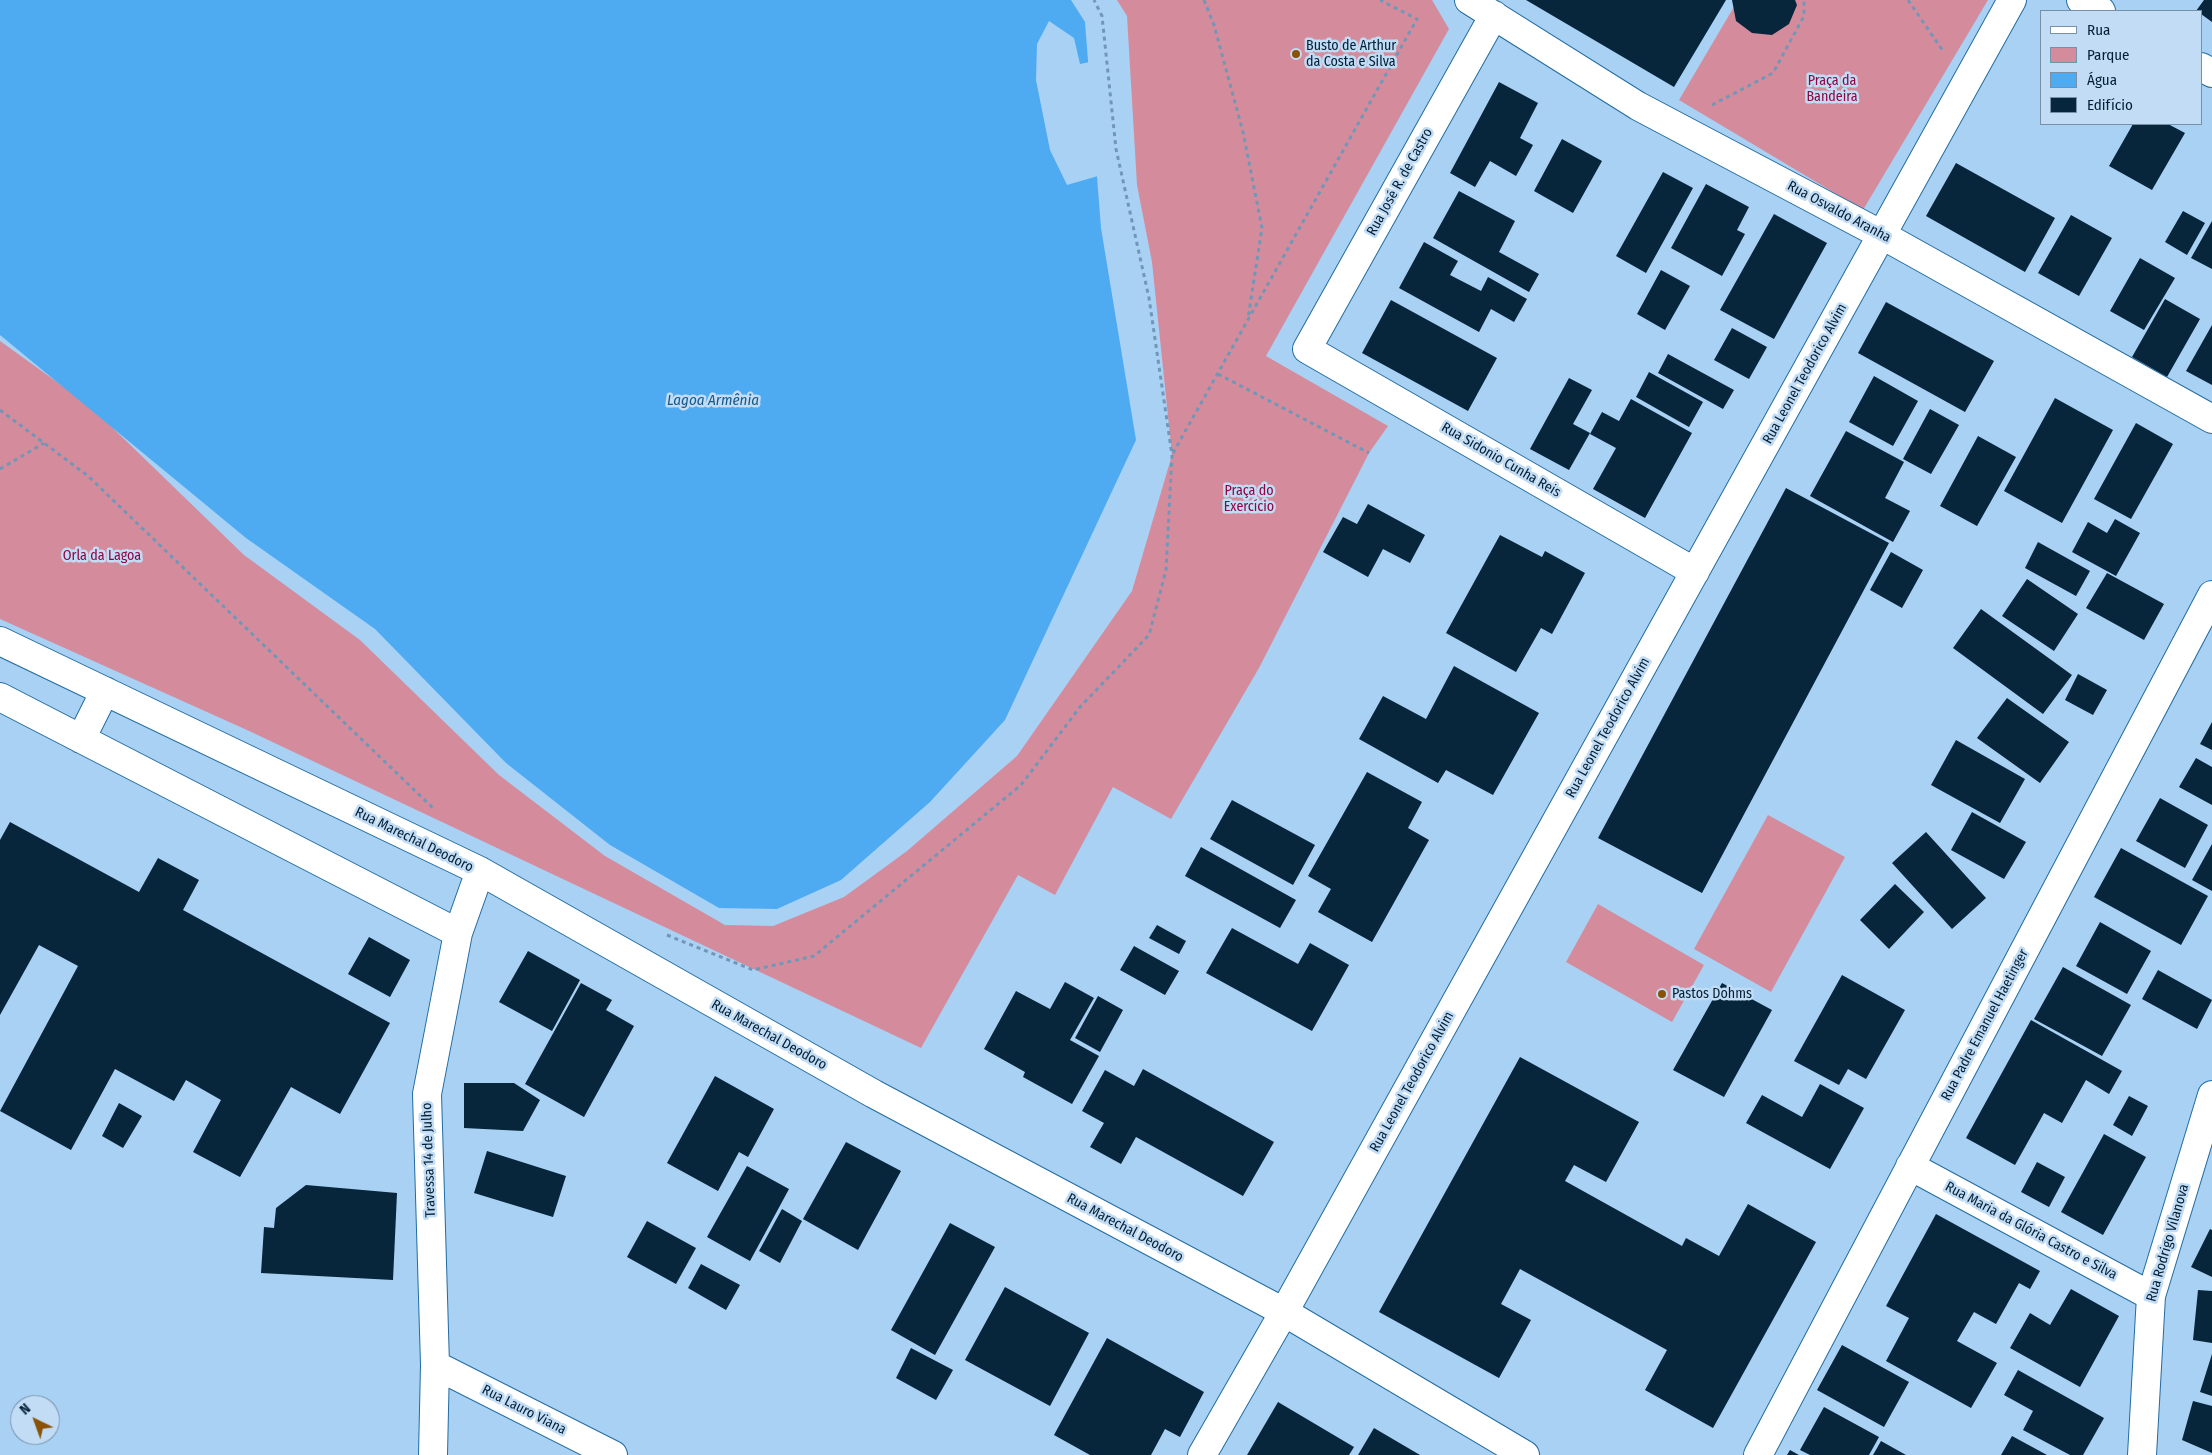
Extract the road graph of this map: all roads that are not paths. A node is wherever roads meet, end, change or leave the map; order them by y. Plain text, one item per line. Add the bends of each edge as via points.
1 (1469, 0) edge
2 (2012, 0) edge
3 (2081, 0) edge
4 (2099, 10) edge
5 (1494, 15) junction
6 (1882, 235) junction
7 (1307, 349) joint
8 (2212, 419) edge
9 (1694, 572) junction
10 (2212, 595) edge
11 (0, 641) edge
12 (105, 691) junction
13 (0, 697) edge
14 (81, 739) junction
15 (480, 871) junction
16 (458, 933) junction
17 (2212, 1095) edge
18 (1910, 1166) junction
19 (2151, 1296) junction
20 (1284, 1312) junction
21 (435, 1365) junction
22 (433, 1455) edge
23 (613, 1455) edge
24 (1202, 1455) edge
25 (1525, 1455) edge
26 (1758, 1455) edge
27 (2142, 1455) edge

1 - 5 street, Rua Osvaldo Aranha
2 - 6 street, Rua Leonel Teodorico Alvim
3 - 4 street
5 - 6 street, Rua Osvaldo Aranha via 1638,106
5 - 7 street, Rua José R. de Castro
6 - 8 street, Rua Osvaldo Aranha
6 - 9 street, Rua Leonel Teodorico Alvim
7 - 9 street, Rua Sidonio Cunha Reis
9 - 20 street, Rua Leonel Teodorico Alvim
10 - 18 street, Rua Padre Emanuel Haetinger
11 - 12 street, Rua Marechal Deodoro
12 - 14 street
12 - 15 street, Rua Marechal Deodoro
13 - 14 street
14 - 16 street
15 - 16 street, Travessa 14 de Julho
15 - 20 street, Rua Marechal Deodoro via 874,1094
16 - 21 street, Travessa 14 de Julho via 427,1094
17 - 19 street, Rua Rodrigo Vilanova
18 - 19 street, Rua Maria da Glória Castro e Silva
18 - 26 street, Rua Padre Emanuel Haetinger
19 - 27 street, Rua Rodrigo Vilanova
20 - 24 street, Rua Leonel Teodorico Alvim
20 - 25 street, Rua Marechal Deodoro
21 - 22 street, Travessa 14 de Julho
21 - 23 street, Rua Lauro Viana

